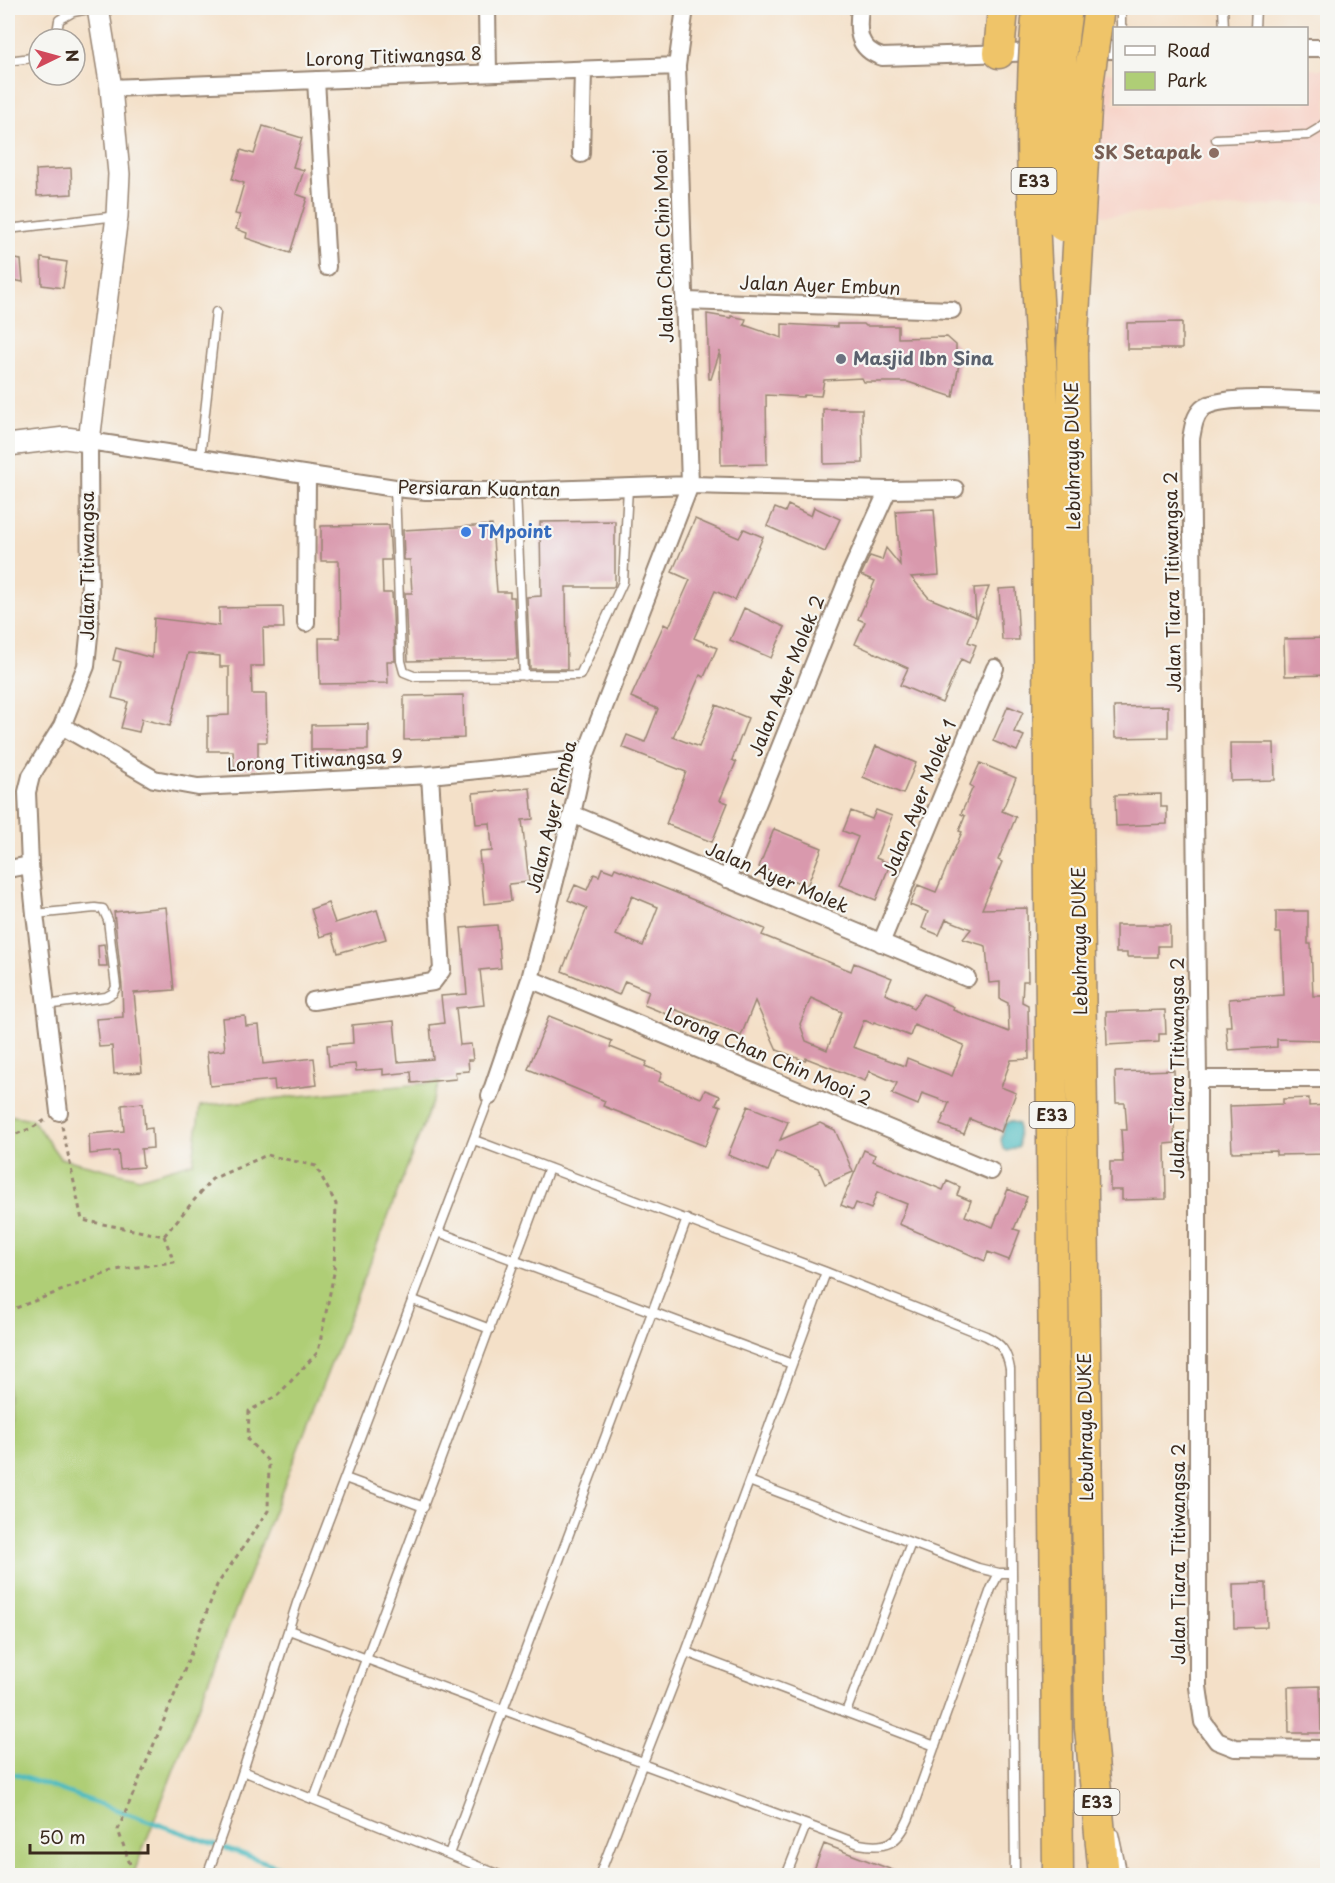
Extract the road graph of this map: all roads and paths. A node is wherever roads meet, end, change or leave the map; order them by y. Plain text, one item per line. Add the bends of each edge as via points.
1 (94, 8) edge
2 (98, 8) edge
3 (487, 8) edge
4 (685, 8) edge
5 (860, 8) edge
6 (1038, 8) edge
7 (1067, 8) edge
8 (1099, 8) edge
9 (1122, 8) edge
10 (1224, 8) edge
11 (1256, 8) edge
12 (58, 27) edge
13 (999, 27) edge
14 (1122, 27) edge
15 (1224, 27) edge
16 (1255, 27) edge
17 (1308, 48) edge
18 (1328, 48) edge
19 (1113, 50) edge
20 (27, 59) edge
21 (8, 61) edge
22 (677, 66) junction
23 (583, 70) junction
24 (488, 73) junction
25 (316, 80) junction
26 (111, 88) junction
27 (1328, 120) edge
28 (1216, 139) dead end
29 (581, 154) dead end
30 (117, 216) junction
31 (8, 229) edge
32 (327, 267) dead end
33 (686, 301) junction
34 (952, 310) dead end
35 (216, 312) dead end
36 (1072, 351) junction
37 (1328, 401) edge
38 (89, 441) junction
39 (8, 445) edge
40 (200, 459) junction
41 (307, 475) junction
42 (690, 484) junction
43 (395, 488) junction
44 (628, 488) junction
45 (956, 489) dead end
46 (888, 490) junction
47 (516, 491) junction
48 (306, 622) dead end
49 (995, 668) dead end
50 (524, 676) junction
51 (62, 726) junction
52 (584, 759) junction
53 (430, 775) junction
54 (572, 814) junction
55 (30, 865) junction
56 (8, 869) edge
57 (727, 879) junction
58 (35, 914) junction
59 (881, 943) junction
60 (967, 978) dead end
61 (530, 979) junction
62 (313, 1001) dead end
63 (46, 1005) junction
64 (1198, 1079) junction
65 (1328, 1079) edge
66 (490, 1096) joint
67 (59, 1112) junction
68 (8, 1137) edge
69 (474, 1140) junction
70 (549, 1168) junction
71 (991, 1171) dead end
72 (687, 1219) junction
73 (438, 1232) junction
74 (164, 1236) junction
75 (515, 1260) junction
76 (826, 1272) junction
77 (412, 1300) junction
78 (8, 1311) edge
79 (652, 1312) junction
80 (490, 1329) junction
81 (792, 1364) junction
82 (345, 1478) junction
83 (749, 1481) junction
84 (424, 1507) junction
85 (911, 1543) junction
86 (999, 1573) junction
87 (1012, 1573) junction
88 (289, 1630) junction
89 (686, 1652) junction
90 (367, 1659) junction
91 (504, 1710) junction
92 (846, 1712) junction
93 (1090, 1728) junction
94 (935, 1746) junction
95 (1328, 1749) edge
96 (643, 1763) junction
97 (243, 1771) junction
98 (1105, 1796) dead end
99 (314, 1799) junction
100 (806, 1825) junction
101 (1113, 1830) dead end
102 (449, 1854) junction
103 (127, 1875) edge
104 (207, 1875) edge
105 (502, 1875) edge
106 (599, 1875) edge
107 (786, 1875) edge
108 (1015, 1875) edge
109 (1058, 1875) edge
110 (1104, 1875) edge
111 (1123, 1875) edge

1 - 12 lane via 73,12 59,20
2 - 26 street, Jalan Titiwangsa
3 - 24 street
4 - 22 street, Jalan Chan Chin Mooi
5 - 13 street via 859,35 870,53 882,57
6 - 109 highway, Lebuhraya DUKE / E33, bridge via 1033,132 1047,539
7 - 36 highway, Lebuhraya DUKE / E33, bridge via 1059,124
8 - 36 highway, bridge via 1087,92
9 - 14 lane
10 - 15 lane
11 - 16 lane
13 - 19 street
17 - 18 street
20 - 21 lane
22 - 23 street, Lorong Titiwangsa 8
22 - 33 street, Jalan Chan Chin Mooi
23 - 24 street, Lorong Titiwangsa 8
23 - 29 street
24 - 25 street, Lorong Titiwangsa 8
25 - 26 street, Lorong Titiwangsa 8
25 - 32 street
26 - 30 street, Jalan Titiwangsa via 119,174
27 - 28 lane via 1308,135
30 - 31 lane
30 - 38 street, Jalan Titiwangsa
33 - 34 street, Jalan Ayer Embun
33 - 42 street, Jalan Chan Chin Mooi
35 - 40 lane
36 - 93 highway, Lebuhraya DUKE / E33
37 - 64 street, Jalan Tiara Titiwangsa 2 via 1216,402 1203,408 1192,430
38 - 39 street, Persiaran Kuantan via 65,438
38 - 40 street, Persiaran Kuantan
38 - 51 street, Jalan Titiwangsa via 87,666
40 - 41 street, Persiaran Kuantan
41 - 43 street, Persiaran Kuantan
41 - 48 street
42 - 44 street, Persiaran Kuantan
42 - 46 street, Persiaran Kuantan
42 - 52 street, Jalan Ayer Rimba
43 - 47 street, Persiaran Kuantan
43 - 50 lane via 400,660 404,672 414,676
44 - 47 street, Persiaran Kuantan
44 - 50 lane via 623,582 580,675
45 - 46 street, Persiaran Kuantan
46 - 57 street, Jalan Ayer Molek 2 via 849,576
47 - 50 lane
49 - 59 street, Jalan Ayer Molek 1
51 - 53 street, Lorong Titiwangsa 9 via 154,779 198,787
51 - 55 street, Jalan Titiwangsa via 31,776 27,792
52 - 53 street, Lorong Titiwangsa 9
52 - 54 street, Jalan Ayer Rimba
53 - 62 street via 442,970 433,982
54 - 57 street, Jalan Ayer Molek
54 - 61 street, Jalan Ayer Rimba
55 - 56 street
55 - 58 street, Jalan Titiwangsa
57 - 59 street, Jalan Ayer Molek
58 - 63 street, Jalan Titiwangsa
58 - 63 lane via 103,909 116,987 106,997
59 - 60 street, Jalan Ayer Molek
61 - 66 street, Jalan Ayer Rimba
61 - 71 street, Lorong Chan Chin Mooi 2
63 - 67 street, Jalan Titiwangsa
64 - 65 street
64 - 95 street, Jalan Tiara Titiwangsa 2 via 1198,1687 1203,1722 1217,1741 1234,1748
66 - 69 lane
67 - 68 path
67 - 74 path via 82,1220
69 - 70 lane
69 - 73 lane
70 - 72 lane
70 - 75 lane
72 - 76 lane
72 - 79 lane
73 - 75 lane
73 - 77 lane
74 - 78 path via 174,1262 115,1270
74 - 103 path via 212,1179 267,1155 316,1166 336,1204 334,1273 318,1352 278,1395 249,1411 248,1440 269,1462 268,1512 217,1585 118,1830 131,1867
75 - 79 lane
75 - 80 lane
76 - 81 lane
76 - 87 lane via 986,1336 1004,1347 1011,1369
77 - 80 lane
77 - 82 lane
79 - 81 lane
79 - 91 lane
80 - 84 lane
81 - 83 lane
82 - 84 lane
82 - 88 lane
83 - 85 lane
83 - 89 lane
84 - 90 lane
85 - 86 lane
85 - 92 lane
86 - 87 lane
86 - 94 lane
87 - 108 lane
88 - 90 lane
88 - 97 lane
89 - 92 lane
89 - 96 lane
90 - 91 lane
90 - 99 lane
91 - 96 lane
91 - 102 lane
92 - 94 lane
93 - 98 lane
93 - 110 highway, Lebuhraya DUKE / E33
94 - 100 lane via 909,1818 896,1839 869,1846
96 - 100 lane
96 - 106 lane
97 - 99 lane
97 - 104 lane
99 - 102 lane
100 - 107 lane
101 - 111 lane
102 - 105 lane

